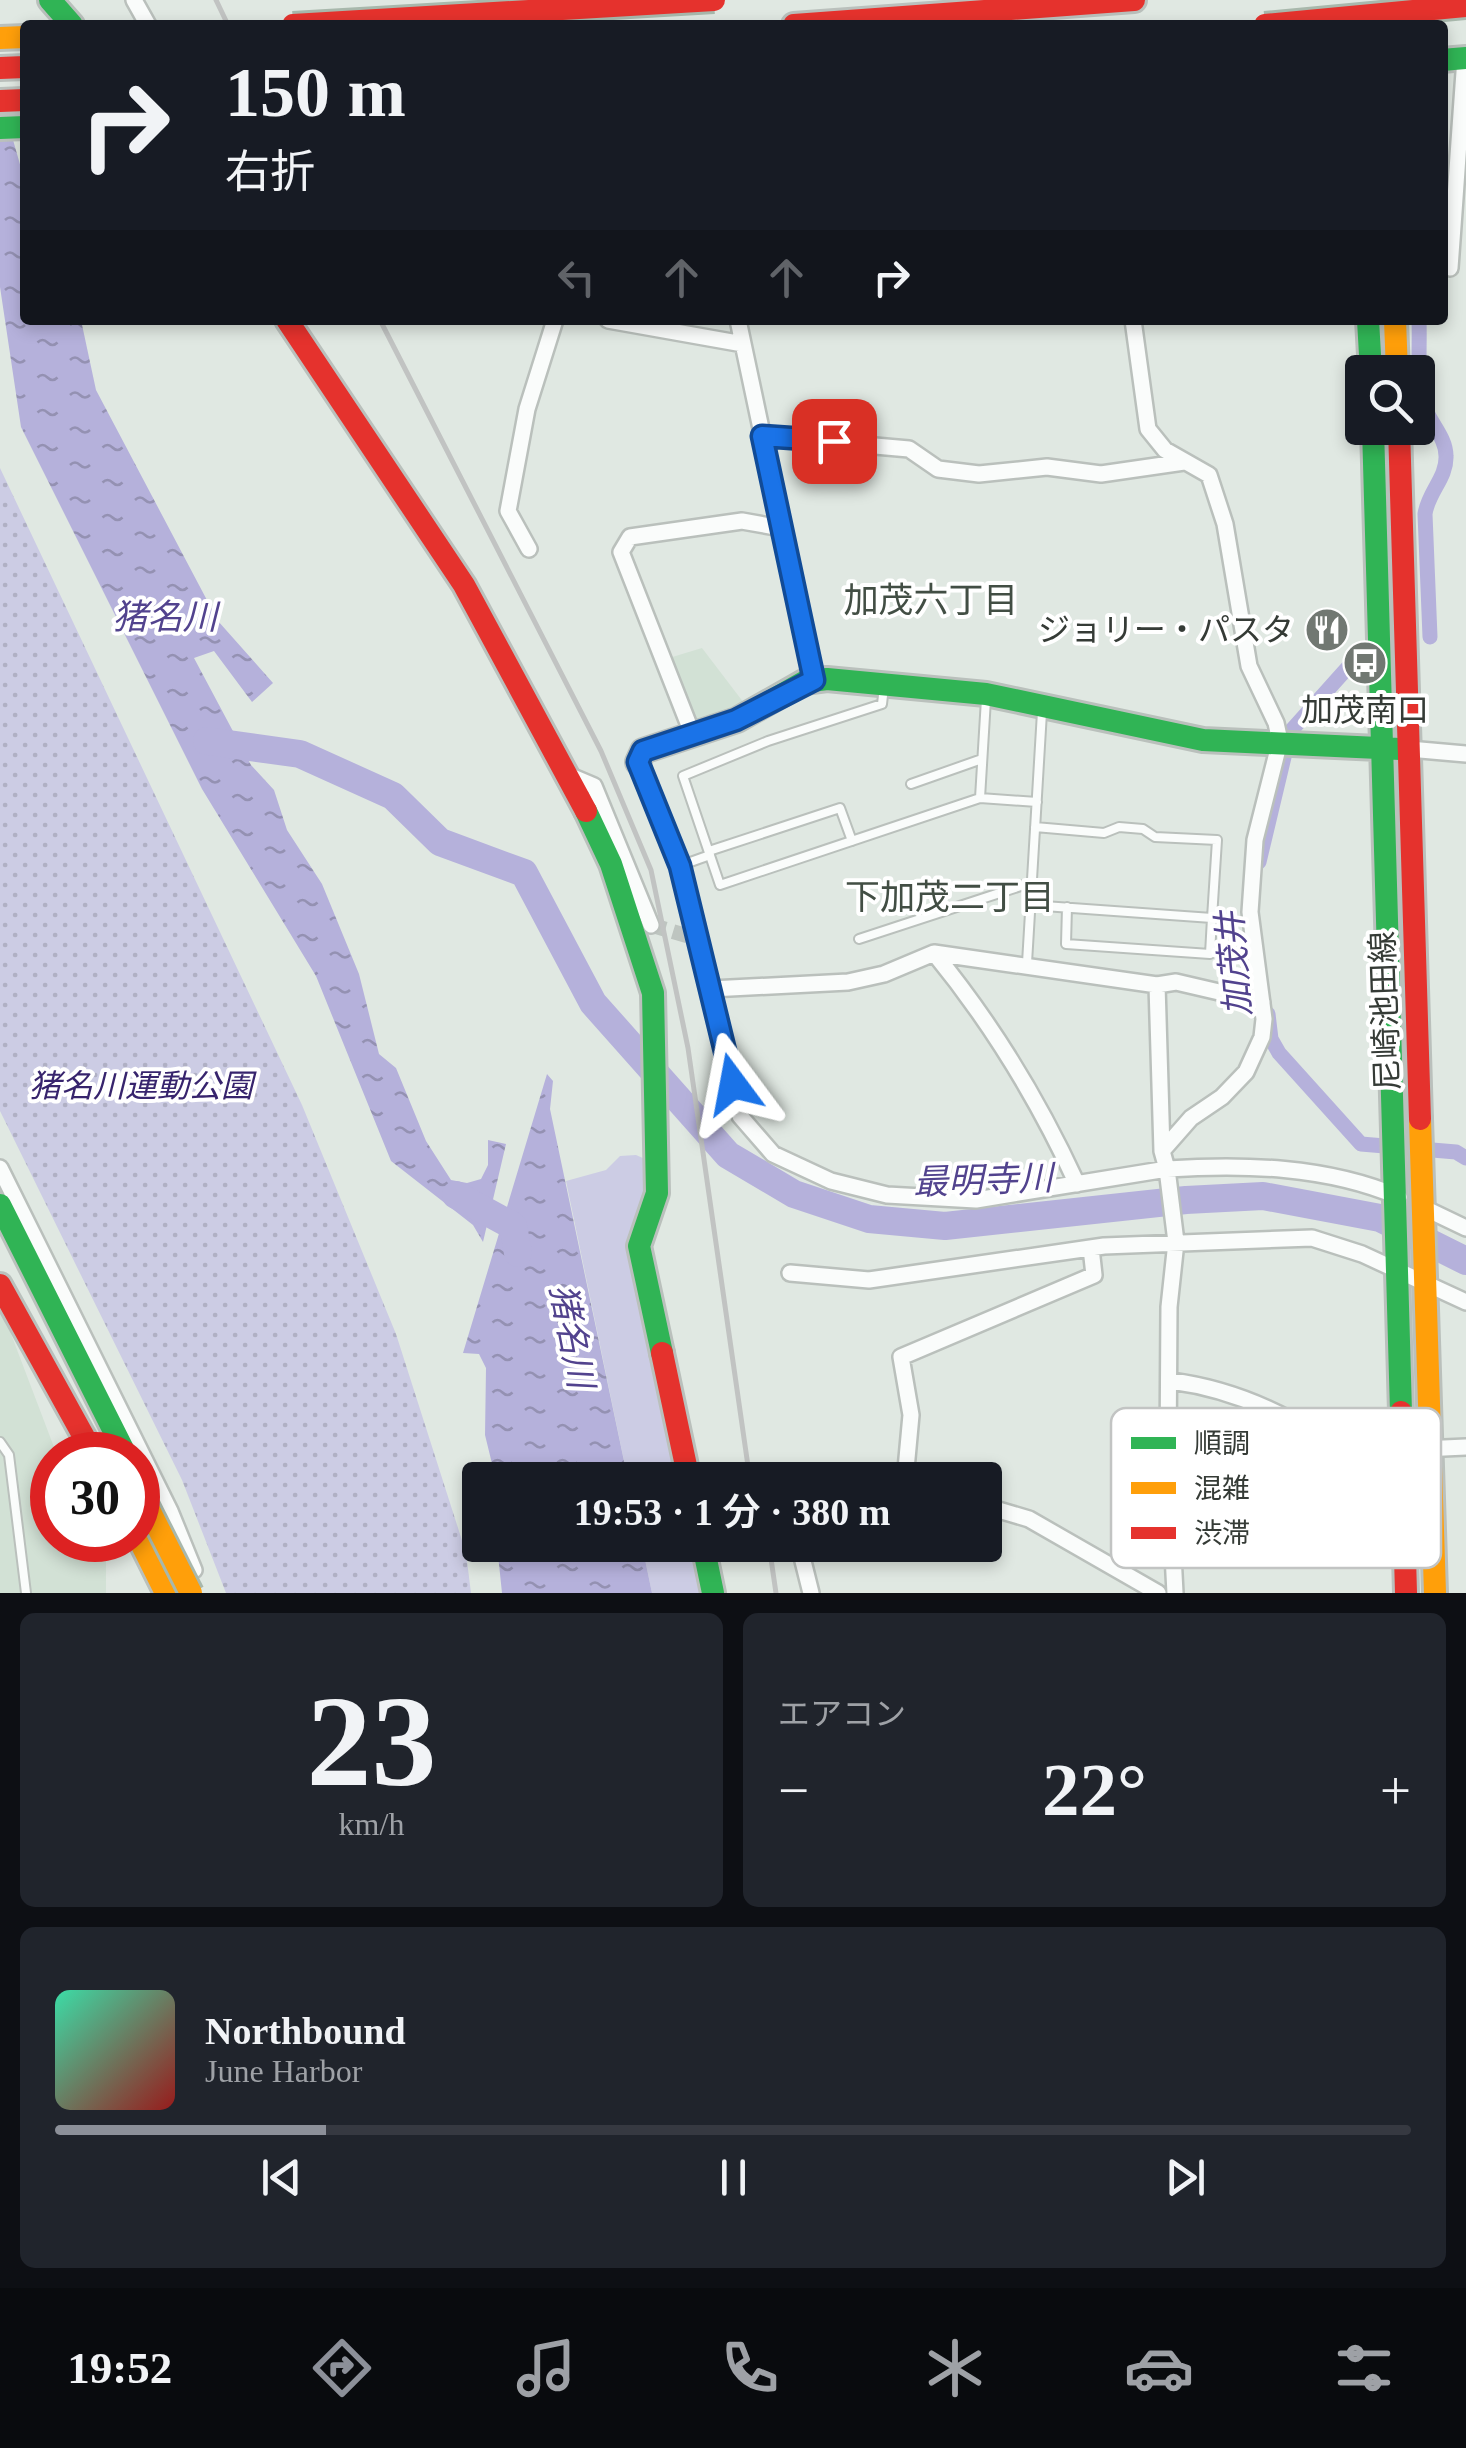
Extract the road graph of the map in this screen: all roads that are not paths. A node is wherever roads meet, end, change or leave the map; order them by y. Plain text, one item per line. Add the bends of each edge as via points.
1 (50, 0) edge
2 (477, 0) edge
3 (714, 0) edge
4 (1134, 0) edge
5 (1466, 6) edge
6 (68, 20) edge
7 (328, 20) edge
8 (376, 20) edge
9 (862, 20) edge
10 (1318, 20) edge
11 (1465, 58) edge
12 (1456, 157) edge
13 (1460, 210) edge
14 (1453, 268) edge
15 (290, 325) edge
16 (553, 325) edge
17 (636, 325) edge
18 (739, 325) edge
19 (1133, 325) edge
20 (1368, 325) edge
21 (1395, 325) edge
22 (743, 344) junction
23 (1370, 355) edge
24 (1396, 355) edge
25 (762, 436) junction
26 (1373, 445) edge
27 (1400, 445) edge
28 (1184, 462) junction
29 (780, 528) junction
30 (529, 549) dead end
31 (814, 680) junction
32 (884, 682) junction
33 (986, 694) junction
34 (1042, 707) junction
35 (692, 733) junction
36 (1280, 741) junction
37 (1408, 749) junction
38 (1382, 750) junction
39 (1466, 754) edge
40 (982, 759) junction
41 (638, 762) joint
42 (568, 775) junction
43 (911, 784) dead end
44 (980, 798) junction
45 (1036, 802) junction
46 (1035, 826) junction
47 (852, 841) junction
48 (710, 853) junction
49 (680, 866) junction
50 (1030, 883) junction
51 (1030, 905) junction
52 (1067, 907) junction
53 (1212, 918) junction
54 (651, 925) dead end
55 (859, 939) dead end
56 (934, 953) junction
57 (1027, 962) junction
58 (1156, 984) junction
59 (711, 989) junction
60 (1262, 1002) junction
61 (1162, 1151) junction
62 (0, 1168) edge
63 (1167, 1172) junction
64 (1077, 1184) junction
65 (1394, 1198) junction
66 (0, 1204) edge
67 (1423, 1211) junction
68 (1466, 1228) edge
69 (1176, 1236) junction
70 (0, 1244) edge
71 (1091, 1248) junction
72 (1395, 1266) junction
73 (790, 1273) dead end
74 (1425, 1278) junction
75 (0, 1285) edge
76 (1466, 1302) edge
77 (0, 1309) edge
78 (1170, 1380) junction
79 (1169, 1408) edge
80 (1270, 1408) edge
81 (1399, 1408) edge
82 (1429, 1408) edge
83 (80, 1432) edge
84 (81, 1432) edge
85 (110, 1432) edge
86 (112, 1432) edge
87 (0, 1442) edge
88 (1466, 1447) edge
89 (1441, 1448) edge
90 (684, 1462) edge
91 (907, 1462) edge
92 (1002, 1511) edge
93 (160, 1532) edge
94 (186, 1547) junction
95 (151, 1562) edge
96 (706, 1562) edge
97 (804, 1562) edge
98 (1111, 1566) edge
99 (1114, 1568) edge
100 (1175, 1568) edge
101 (1405, 1568) edge
102 (1434, 1568) edge
103 (26, 1593) edge
104 (166, 1593) edge
105 (181, 1593) edge
106 (190, 1593) edge
107 (203, 1593) edge
108 (713, 1593) edge
109 (811, 1593) edge
110 (1158, 1593) edge
111 (1176, 1593) edge
112 (1406, 1593) edge
113 (1435, 1593) edge

1 - 6 main road
2 - 7 main road, bridge
3 - 8 main road, bridge
4 - 9 main road
5 - 10 main road, bridge
11 - 12 street
12 - 13 street
13 - 14 street
15 - 42 main road via 464,585
16 - 30 street via 527,409 508,511
17 - 22 street
18 - 22 street
19 - 28 street via 1148,428 1164,450
20 - 23 main road
21 - 24 main road
22 - 25 street
25 - 28 street via 909,448 932,467 962,472 1047,467 1100,474
25 - 29 street
26 - 38 main road, 尼崎池田線
27 - 37 main road, 尼崎池田線
28 - 36 street via 1209,475 1249,666
29 - 31 street
29 - 35 street via 742,520 630,537 621,552
31 - 32 main road
31 - 35 main road via 736,720
32 - 33 main road
32 - 48 lane via 882,704 683,776
33 - 34 main road
33 - 40 lane
34 - 36 main road via 1156,734
34 - 45 lane
35 - 41 main road via 643,751
36 - 38 main road
36 - 60 street via 1255,840 1250,912
37 - 38 main road
37 - 39 street
37 - 67 main road, 尼崎池田線
38 - 65 main road, 尼崎池田線
40 - 43 lane
40 - 44 lane
41 - 49 street
42 - 54 street via 594,786
42 - 90 main road via 611,864 652,993 657,1193 639,1246
44 - 45 lane
44 - 47 lane
45 - 46 lane
46 - 50 lane
46 - 53 lane via 1104,833 1119,827 1155,837 1218,840
47 - 48 lane via 720,885
47 - 48 lane via 840,808
48 - 49 lane
49 - 59 street
50 - 51 lane
50 - 55 lane
51 - 52 lane
51 - 57 lane
52 - 53 lane
52 - 53 lane via 1066,944 1210,954
56 - 57 street
56 - 59 street via 848,982
56 - 64 street via 1032,1090
57 - 58 street
58 - 60 street via 1176,982
58 - 61 street
59 - 64 street via 740,1116 773,1154 831,1181 887,1194 976,1200
60 - 61 street via 1262,1037 1246,1072
61 - 63 street
62 - 94 street
63 - 64 street
63 - 65 street via 1299,1171 1352,1180
63 - 69 street
65 - 67 street
65 - 72 main road, 尼崎池田線
66 - 86 main road
67 - 68 street
67 - 74 main road, 尼崎池田線
69 - 71 street
69 - 72 street via 1312,1238
69 - 78 street
70 - 85 main road
71 - 73 street via 869,1280
71 - 91 street via 1094,1275 901,1356 911,1416
72 - 74 street
72 - 81 main road, 尼崎池田線
74 - 76 street
74 - 82 main road, 尼崎池田線
75 - 84 main road
77 - 83 main road
78 - 79 street
78 - 80 street
87 - 103 lane via 9,1456
88 - 89 street
92 - 98 street via 1029,1519
93 - 106 main road, bridge
94 - 105 street
94 - 107 street
95 - 104 main road
96 - 108 main road
97 - 109 street
99 - 110 street
100 - 111 street
101 - 112 main road, 尼崎池田線
102 - 113 main road, 尼崎池田線

